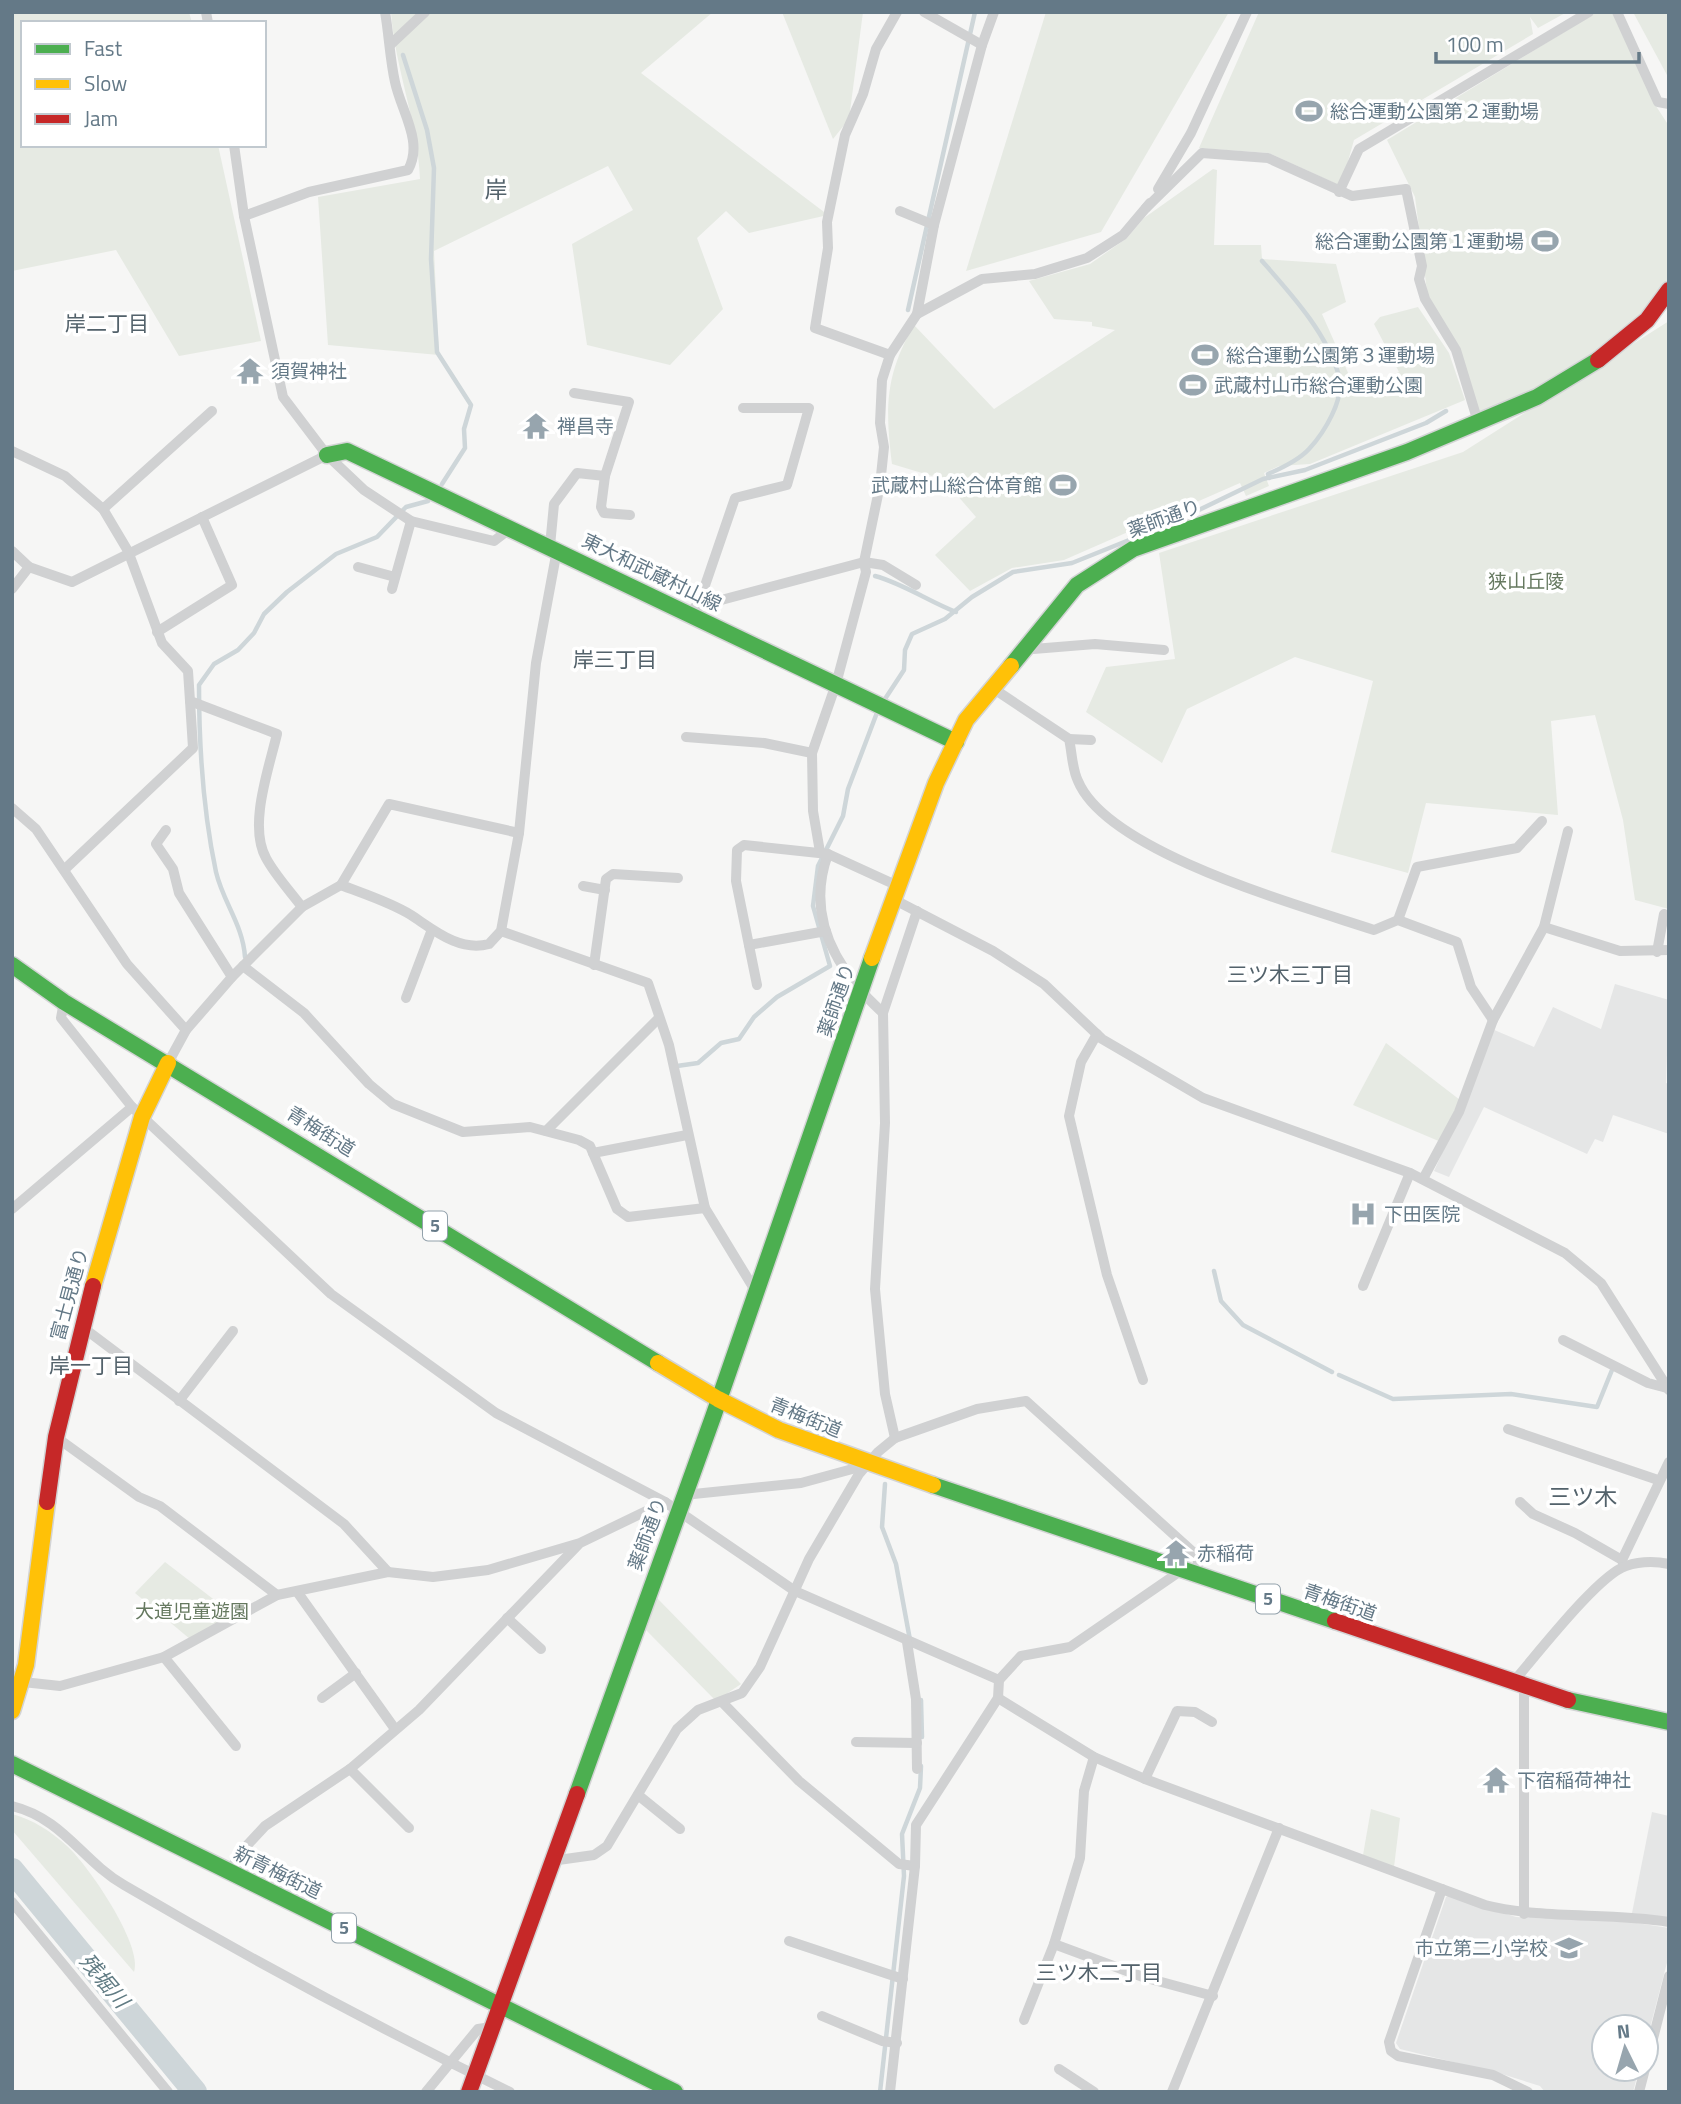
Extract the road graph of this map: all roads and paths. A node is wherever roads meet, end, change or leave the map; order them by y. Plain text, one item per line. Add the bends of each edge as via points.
1 (385, 12) edge
2 (425, 12) edge
3 (897, 12) edge
4 (923, 12) edge
5 (994, 12) edge
6 (1247, 12) edge
7 (1589, 12) edge
8 (1617, 12) edge
9 (390, 45) junction
10 (982, 45) junction
11 (1669, 104) edge
12 (234, 147) edge
13 (1339, 192) junction
14 (1146, 208) junction
15 (900, 211) dead end
16 (244, 216) junction
17 (929, 223) junction
18 (1669, 290) edge
19 (917, 314) junction
20 (890, 355) junction
21 (573, 393) dead end
22 (743, 408) dead end
23 (212, 411) dead end
24 (1478, 422) junction
25 (12, 451) edge
26 (327, 455) junction
27 (605, 476) junction
28 (103, 509) junction
29 (630, 515) dead end
30 (403, 516) junction
31 (202, 517) junction
32 (511, 528) junction
33 (553, 548) junction
34 (12, 551) edge
35 (128, 551) junction
36 (864, 562) junction
37 (29, 567) junction
38 (358, 567) dead end
39 (395, 577) junction
40 (916, 585) dead end
41 (12, 589) edge
42 (392, 589) dead end
43 (690, 608) junction
44 (157, 632) junction
45 (1021, 650) junction
46 (1164, 650) dead end
47 (836, 684) junction
48 (991, 687) junction
49 (196, 703) junction
50 (686, 737) dead end
51 (1069, 739) junction
52 (1091, 740) dead end
53 (956, 742) junction
54 (812, 753) junction
55 (12, 808) edge
56 (1542, 821) dead end
57 (166, 830) dead end
58 (1567, 831) dead end
59 (519, 833) junction
60 (824, 853) junction
61 (65, 869) junction
62 (678, 878) dead end
63 (341, 885) junction
64 (583, 886) dead end
65 (605, 890) junction
66 (895, 893) junction
67 (302, 906) junction
68 (917, 911) junction
69 (1664, 914) dead end
70 (1398, 920) junction
71 (1544, 928) junction
72 (501, 931) junction
73 (826, 931) junction
74 (431, 932) junction
75 (749, 945) junction
76 (1669, 950) edge
77 (1657, 952) junction
78 (12, 965) edge
79 (594, 965) junction
80 (243, 966) junction
81 (232, 977) junction
82 (757, 985) dead end
83 (861, 993) junction
84 (406, 998) dead end
85 (64, 1002) junction
86 (883, 1013) junction
87 (659, 1018) junction
88 (1493, 1020) junction
89 (186, 1030) junction
90 (1097, 1034) junction
91 (168, 1063) junction
92 (137, 1112) junction
93 (546, 1131) junction
94 (687, 1135) junction
95 (593, 1153) junction
96 (1410, 1173) junction
97 (1423, 1179) junction
98 (12, 1209) edge
99 (705, 1209) junction
100 (1363, 1286) dead end
101 (756, 1292) junction
102 (80, 1326) junction
103 (233, 1331) dead end
104 (1563, 1340) dead end
105 (1143, 1380) dead end
106 (1668, 1389) edge
107 (718, 1399) junction
108 (179, 1401) junction
109 (1508, 1429) dead end
110 (56, 1437) junction
111 (895, 1438) junction
112 (1669, 1462) edge
113 (870, 1464) junction
114 (1658, 1480) junction
115 (676, 1503) junction
116 (1520, 1503) dead end
117 (580, 1543) junction
118 (1623, 1563) junction
119 (1669, 1564) edge
120 (388, 1572) junction
121 (1190, 1572) junction
122 (795, 1591) junction
123 (298, 1592) junction
124 (277, 1595) junction
125 (507, 1618) junction
126 (911, 1643) junction
127 (541, 1649) dead end
128 (164, 1657) junction
129 (356, 1673) junction
130 (999, 1680) junction
131 (23, 1682) junction
132 (1519, 1683) junction
133 (998, 1698) junction
134 (322, 1699) dead end
135 (722, 1702) junction
136 (12, 1711) edge
137 (1669, 1721) edge
138 (1212, 1722) dead end
139 (395, 1729) junction
140 (856, 1742) dead end
141 (917, 1743) junction
142 (236, 1746) dead end
143 (1094, 1757) junction
144 (12, 1765) edge
145 (350, 1769) junction
146 (916, 1769) dead end
147 (1144, 1779) junction
148 (638, 1795) junction
149 (12, 1806) edge
150 (409, 1828) dead end
151 (1279, 1828) junction
152 (680, 1829) dead end
153 (551, 1861) junction
154 (915, 1867) junction
155 (230, 1871) junction
156 (1442, 1889) junction
157 (12, 1902) edge
158 (1524, 1913) junction
159 (1669, 1922) edge
160 (789, 1941) dead end
161 (1054, 1944) junction
162 (1669, 1976) edge
163 (903, 1979) junction
164 (1213, 1996) junction
165 (500, 2005) junction
166 (1660, 2013) edge
167 (822, 2016) dead end
168 (1024, 2020) dead end
169 (491, 2027) junction
170 (897, 2043) junction
171 (451, 2063) junction
172 (1059, 2069) dead end
173 (475, 2074) junction
174 (1511, 2088) edge
175 (168, 2092) edge
176 (426, 2092) edge
177 (469, 2092) edge
178 (510, 2092) edge
179 (675, 2092) edge
180 (890, 2092) edge
181 (1094, 2092) edge
182 (1172, 2092) edge
183 (1528, 2092) edge

1 - 9 street
2 - 9 street
3 - 20 street via 876,49 845,135 827,222 828,248 815,328
4 - 10 street
5 - 10 street
6 - 14 street via 1191,133
7 - 13 street via 1359,149
8 - 11 street via 1658,102
9 - 16 street via 395,82 412,136 415,157 408,170 309,192
10 - 17 street
12 - 16 street
13 - 14 street via 1268,158 1202,153
13 - 24 street via 1352,196 1406,189 1425,299 1456,351
14 - 19 street via 1123,235 1087,258 1035,274 982,279
15 - 17 street
16 - 26 street via 284,397
17 - 19 street
18 - 24 street, 薬師通り via 1647,320 1582,372
19 - 20 street
20 - 36 street via 882,380 880,485
21 - 27 street via 629,402
22 - 43 street via 809,408 787,485 735,498
23 - 28 street
24 - 45 street, 薬師通り via 1264,505 1133,549 1077,585
25 - 28 street via 65,476
26 - 30 street via 364,490
26 - 31 street
26 - 32 street, 東大和武蔵村山線 via 347,452
27 - 29 street via 604,513
27 - 33 street via 577,473 554,504
28 - 35 street
30 - 32 street via 494,541
30 - 39 street
31 - 35 street
31 - 44 street via 232,585
32 - 33 street, 東大和武蔵村山線
33 - 43 street, 東大和武蔵村山線
33 - 59 street
34 - 37 street
35 - 37 street via 72,582
35 - 44 street
36 - 40 street via 883,565
36 - 43 street
36 - 47 street via 866,572
37 - 41 street
38 - 39 street
39 - 42 street
43 - 47 street, 東大和武蔵村山線
44 - 49 street via 188,671
45 - 46 street via 1095,644
45 - 48 street, 薬師通り
47 - 53 street, 東大和武蔵村山線
47 - 54 street
48 - 51 street
48 - 53 street, 薬師通り via 965,720
49 - 61 street via 193,748
49 - 67 street via 277,734 261,802 260,838 265,857
50 - 54 street via 764,743
51 - 52 street
51 - 70 street via 1077,781 1137,841 1254,889 1374,930
53 - 66 street, 薬師通り
54 - 60 street via 813,811
55 - 61 street via 36,829
56 - 70 street via 1517,848 1417,867
57 - 81 street via 156,844 173,869 179,892
58 - 71 street
59 - 63 street via 389,804
59 - 72 street
60 - 66 street
60 - 73 street via 819,878
60 - 75 street via 744,845 737,850 736,881
61 - 89 street via 127,964
62 - 65 street via 613,874 606,879
63 - 67 street
63 - 74 street via 411,915
64 - 65 street
65 - 79 street
66 - 68 street
66 - 83 street, 薬師通り
67 - 80 street
68 - 86 street
68 - 90 street via 1044,984
69 - 77 street
70 - 88 street via 1457,942 1471,987
71 - 77 street via 1620,951
71 - 88 street
72 - 74 street via 481,946
72 - 79 street
73 - 75 street
73 - 83 street via 840,966
74 - 84 street
75 - 82 street
76 - 77 street
78 - 85 street, 青梅街道 / 5
79 - 87 street via 648,983
80 - 81 street
80 - 93 street via 304,1013 393,1104 463,1132 530,1127
81 - 89 street
83 - 86 street
83 - 101 street, 薬師通り
85 - 91 street, 青梅街道 / 5
85 - 92 street via 61,1018
86 - 111 street via 885,1123 874,1289
87 - 93 street
87 - 94 street
88 - 97 street via 1459,1112
89 - 91 street
90 - 96 street via 1203,1098
90 - 105 street via 1081,1062 1069,1116 1111,1288
91 - 92 street, 富士見通り
91 - 107 street, 青梅街道 / 5
92 - 98 street
92 - 102 street, 富士見通り
92 - 115 street via 331,1294 496,1413
93 - 95 street via 579,1140
94 - 95 street
94 - 99 street
95 - 99 street via 617,1209 628,1217
96 - 97 street
96 - 100 street
97 - 106 street via 1565,1253 1601,1283
99 - 101 street
101 - 107 street, 薬師通り
102 - 108 street
102 - 110 street, 富士見通り
103 - 108 street
104 - 106 street
107 - 113 street, 青梅街道 / 5 via 779,1430
107 - 115 street, 薬師通り
108 - 120 street via 344,1524
109 - 114 street
110 - 124 street via 139,1497 160,1506
110 - 131 street, 富士見通り
111 - 113 street
111 - 121 street via 976,1409 1026,1401 1193,1552 1198,1559
112 - 114 street
113 - 115 street via 802,1483
113 - 121 street, 青梅街道 / 5
113 - 122 street via 859,1474
114 - 118 street
115 - 117 street
115 - 122 street
115 - 153 street, 薬師通り
116 - 118 street
117 - 120 street via 488,1570 433,1577
117 - 125 street
118 - 119 street
118 - 132 street
120 - 123 street
121 - 130 street via 1069,1647 1021,1656
121 - 132 street, 青梅街道 / 5
122 - 126 street
122 - 135 street via 760,1667 742,1693
123 - 124 street
123 - 129 street
124 - 128 street
125 - 127 street
125 - 139 street
126 - 130 street
126 - 141 street
128 - 131 street via 60,1686
128 - 142 street
129 - 134 street
129 - 139 street
130 - 133 street
131 - 136 street, 富士見通り
132 - 137 street, 青梅街道 / 5 via 1613,1713
132 - 158 street
133 - 143 street
133 - 154 street via 916,1825
135 - 148 street via 698,1710 677,1729
135 - 154 street via 799,1781 899,1864
138 - 147 street via 1195,1712 1177,1711
139 - 145 street
140 - 141 street
141 - 146 street
143 - 147 street
143 - 161 street via 1084,1791 1080,1858
144 - 155 street, 新青梅街道 / 5
145 - 150 street
145 - 155 street via 265,1826
147 - 151 street
148 - 152 street
148 - 153 street via 607,1846 594,1855
149 - 171 street via 41,1816 120,1883
151 - 156 street
151 - 164 street
153 - 165 street, 薬師通り
154 - 163 street
155 - 165 street, 新青梅街道 / 5
156 - 158 street
156 - 174 street via 1390,2048 1398,2056 1493,2075
157 - 175 street
158 - 159 street
160 - 163 street
161 - 164 street via 1143,1977
161 - 168 street
162 - 166 street
163 - 170 street
164 - 182 street
165 - 169 street, 薬師通り
165 - 179 street, 新青梅街道 / 5
167 - 170 street
169 - 171 street via 478,2029
169 - 173 street, 薬師通り
170 - 180 street
171 - 173 street
171 - 176 street
172 - 181 street
173 - 177 street, 薬師通り
173 - 178 street
174 - 183 street

